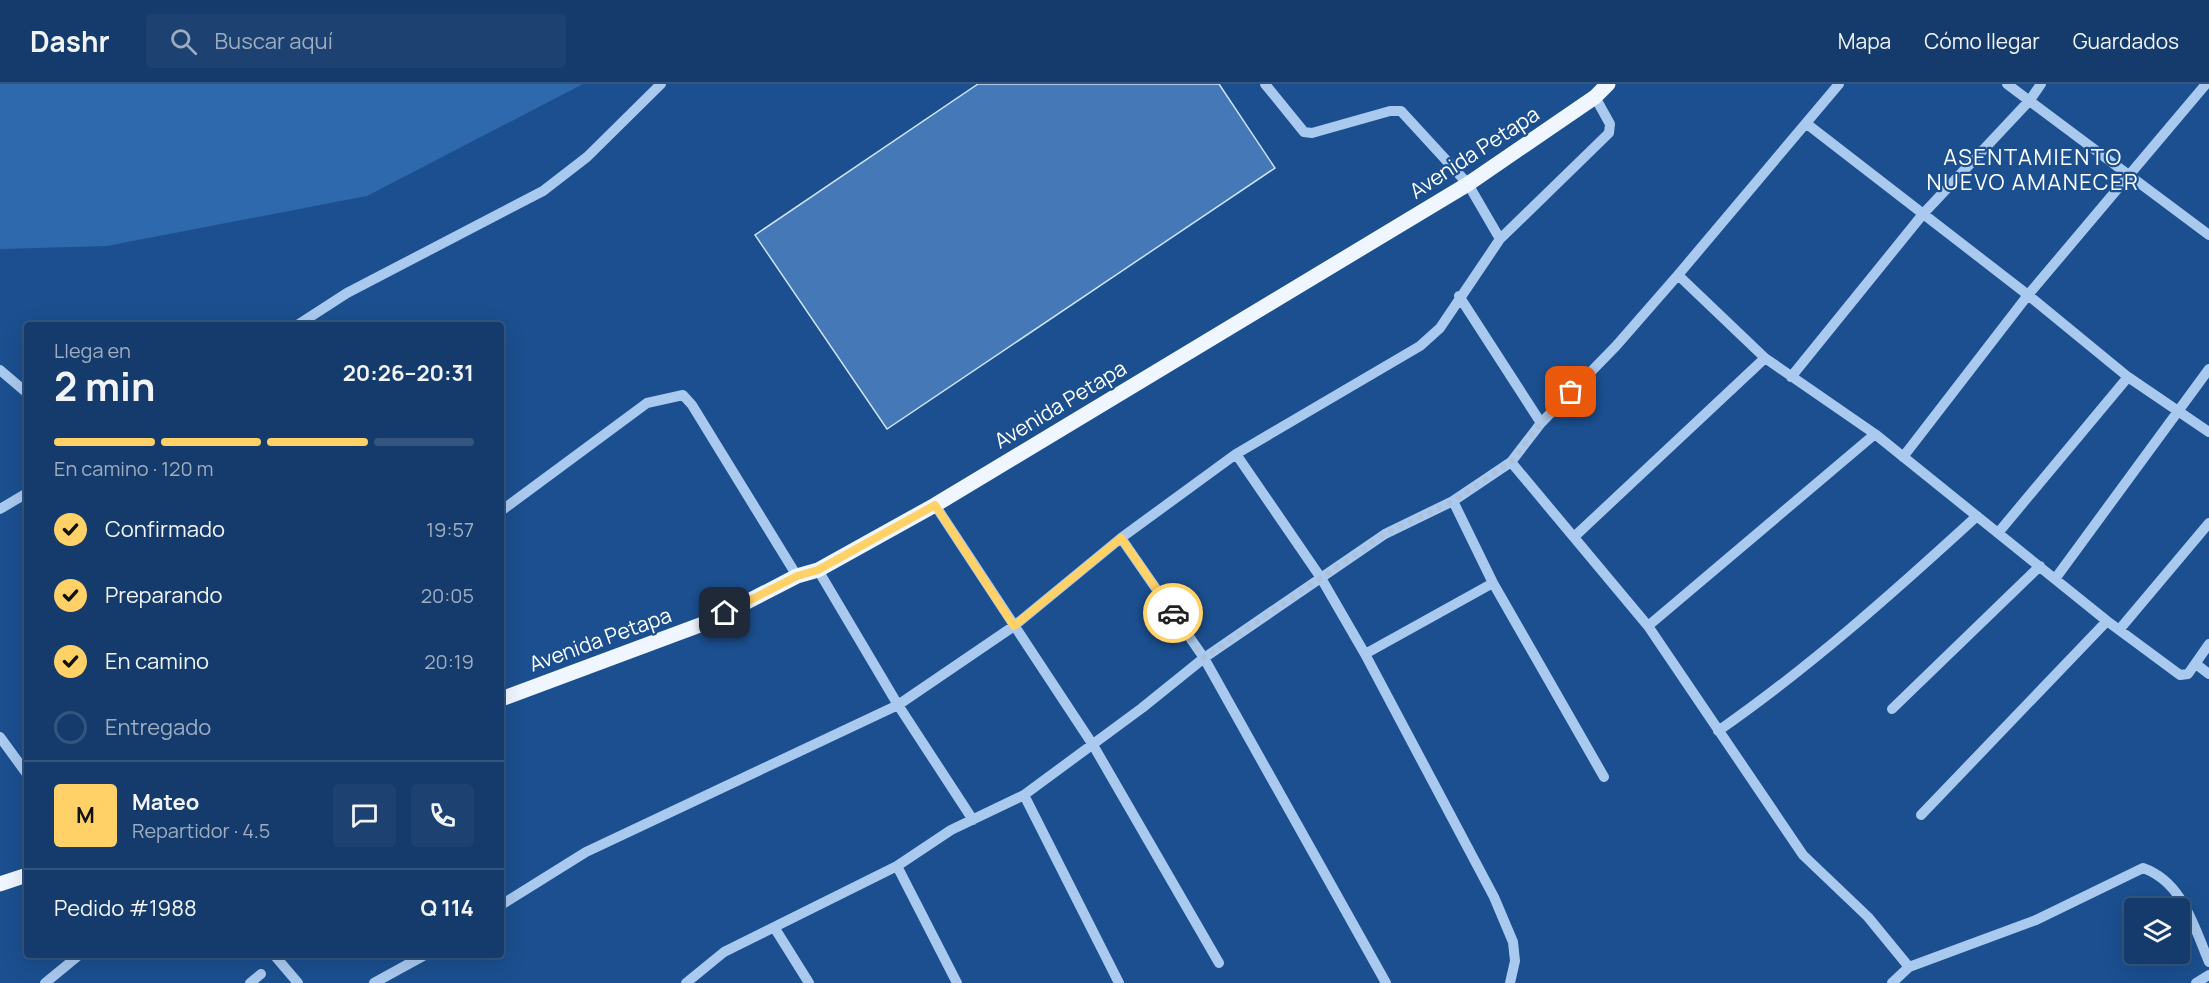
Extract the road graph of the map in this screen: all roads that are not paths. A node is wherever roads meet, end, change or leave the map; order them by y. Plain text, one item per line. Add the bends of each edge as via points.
1 (661, 84) edge
2 (1265, 84) edge
3 (1608, 84) edge
4 (1839, 84) edge
5 (2007, 84) edge
6 (2041, 84) edge
7 (2205, 86) edge
8 (1595, 97) junction
9 (2030, 100) junction
10 (1807, 124) junction
11 (2128, 174) junction
12 (1468, 184) junction
13 (1923, 214) junction
14 (2209, 235) edge
15 (1500, 239) junction
16 (1678, 275) junction
17 (2028, 295) junction
18 (1459, 296) junction
19 (302, 322) edge
20 (1765, 358) junction
21 (2209, 369) edge
22 (0, 370) edge
23 (1791, 377) junction
24 (2128, 377) junction
25 (24, 390) edge
26 (2180, 412) junction
27 (1541, 423) junction
28 (2209, 432) edge
29 (1875, 434) junction
30 (1236, 454) junction
31 (1903, 457) junction
32 (1511, 462) junction
33 (24, 495) edge
34 (1453, 501) junction
35 (935, 505) junction
36 (0, 509) edge
37 (504, 509) edge
38 (1977, 516) junction
39 (2209, 523) edge
40 (1998, 533) junction
41 (1575, 536) junction
42 (1121, 538) junction
43 (2040, 566) junction
44 (818, 570) junction
45 (797, 576) junction
46 (1321, 578) junction
47 (2055, 579) junction
48 (1493, 583) junction
49 (2107, 621) junction
50 (1014, 626) junction
51 (1648, 626) junction
52 (2119, 630) junction
53 (2209, 644) edge
54 (1365, 654) junction
55 (1204, 658) junction
56 (2196, 664) junction
57 (2209, 674) edge
58 (504, 698) edge
59 (898, 705) junction
60 (1892, 709) dead end
61 (1718, 731) junction
62 (0, 737) edge
63 (1093, 745) junction
64 (24, 770) edge
65 (1604, 777) dead end
66 (1024, 795) junction
67 (1921, 815) dead end
68 (973, 820) junction
69 (897, 866) junction
70 (24, 876) edge
71 (0, 885) edge
72 (504, 903) edge
73 (774, 927) junction
74 (76, 958) edge
75 (277, 958) edge
76 (419, 958) edge
77 (2209, 962) edge
78 (1219, 963) dead end
79 (1909, 967) junction
80 (261, 974) dead end
81 (2209, 975) edge
82 (45, 983) edge
83 (250, 983) edge
84 (298, 983) edge
85 (374, 983) edge
86 (686, 983) edge
87 (809, 983) edge
88 (957, 983) edge
89 (1119, 983) edge
90 (1386, 983) edge
91 (1510, 983) edge
92 (1892, 983) edge
93 (2196, 983) edge

1 - 19 street via 543,191 347,293
2 - 12 street via 1304,132 1401,111
3 - 8 main road, Avenida Petapa
4 - 10 street
5 - 9 street
6 - 9 street
7 - 11 street
8 - 12 main road, Avenida Petapa
8 - 15 street via 1610,124 1609,133
9 - 11 street
9 - 13 street
10 - 13 street
10 - 16 street
11 - 14 street
11 - 17 street
12 - 15 street
12 - 35 main road, Avenida Petapa
13 - 17 street
13 - 23 street
15 - 18 street
16 - 20 street
16 - 27 street
17 - 24 street
17 - 31 street
18 - 27 street
18 - 30 street via 1440,328 1420,346
20 - 23 street
20 - 41 street
21 - 26 street
22 - 25 street
23 - 29 street
24 - 26 street
24 - 40 street
26 - 28 street
26 - 47 street
27 - 32 street
29 - 31 street
29 - 51 street
30 - 42 street
30 - 46 street
31 - 38 street
32 - 34 street
32 - 41 street
33 - 36 street
34 - 46 street via 1385,534
34 - 48 street
35 - 44 main road, Avenida Petapa
35 - 50 street
37 - 45 street via 647,403 683,395
38 - 40 street
38 - 61 street via 1869,613 1770,695
39 - 52 street
40 - 43 street
41 - 51 street
42 - 50 street
42 - 55 street
43 - 47 street
43 - 60 street
44 - 45 main road, Avenida Petapa
44 - 59 street
45 - 58 main road, Avenida Petapa via 708,622
46 - 54 street
46 - 55 street
47 - 49 street
48 - 54 street
48 - 65 street
49 - 52 street
49 - 67 street
50 - 59 street
50 - 63 street
51 - 61 street
52 - 56 street via 2180,675 2188,674
53 - 56 street
54 - 91 street via 1494,897 1513,942 1515,962
55 - 63 street
55 - 90 street
56 - 57 street
59 - 68 street
59 - 72 street via 586,852
61 - 79 street via 1803,855 1868,917
62 - 64 street
63 - 66 street
63 - 78 street
66 - 68 street
66 - 89 street
68 - 69 street
69 - 73 street
69 - 88 street
70 - 71 main road
73 - 86 street via 724,952
73 - 87 street
74 - 82 street
75 - 84 street
76 - 85 street
77 - 79 street via 2187,909 2171,885 2143,868 2036,920
79 - 92 street
80 - 83 street
81 - 93 street

